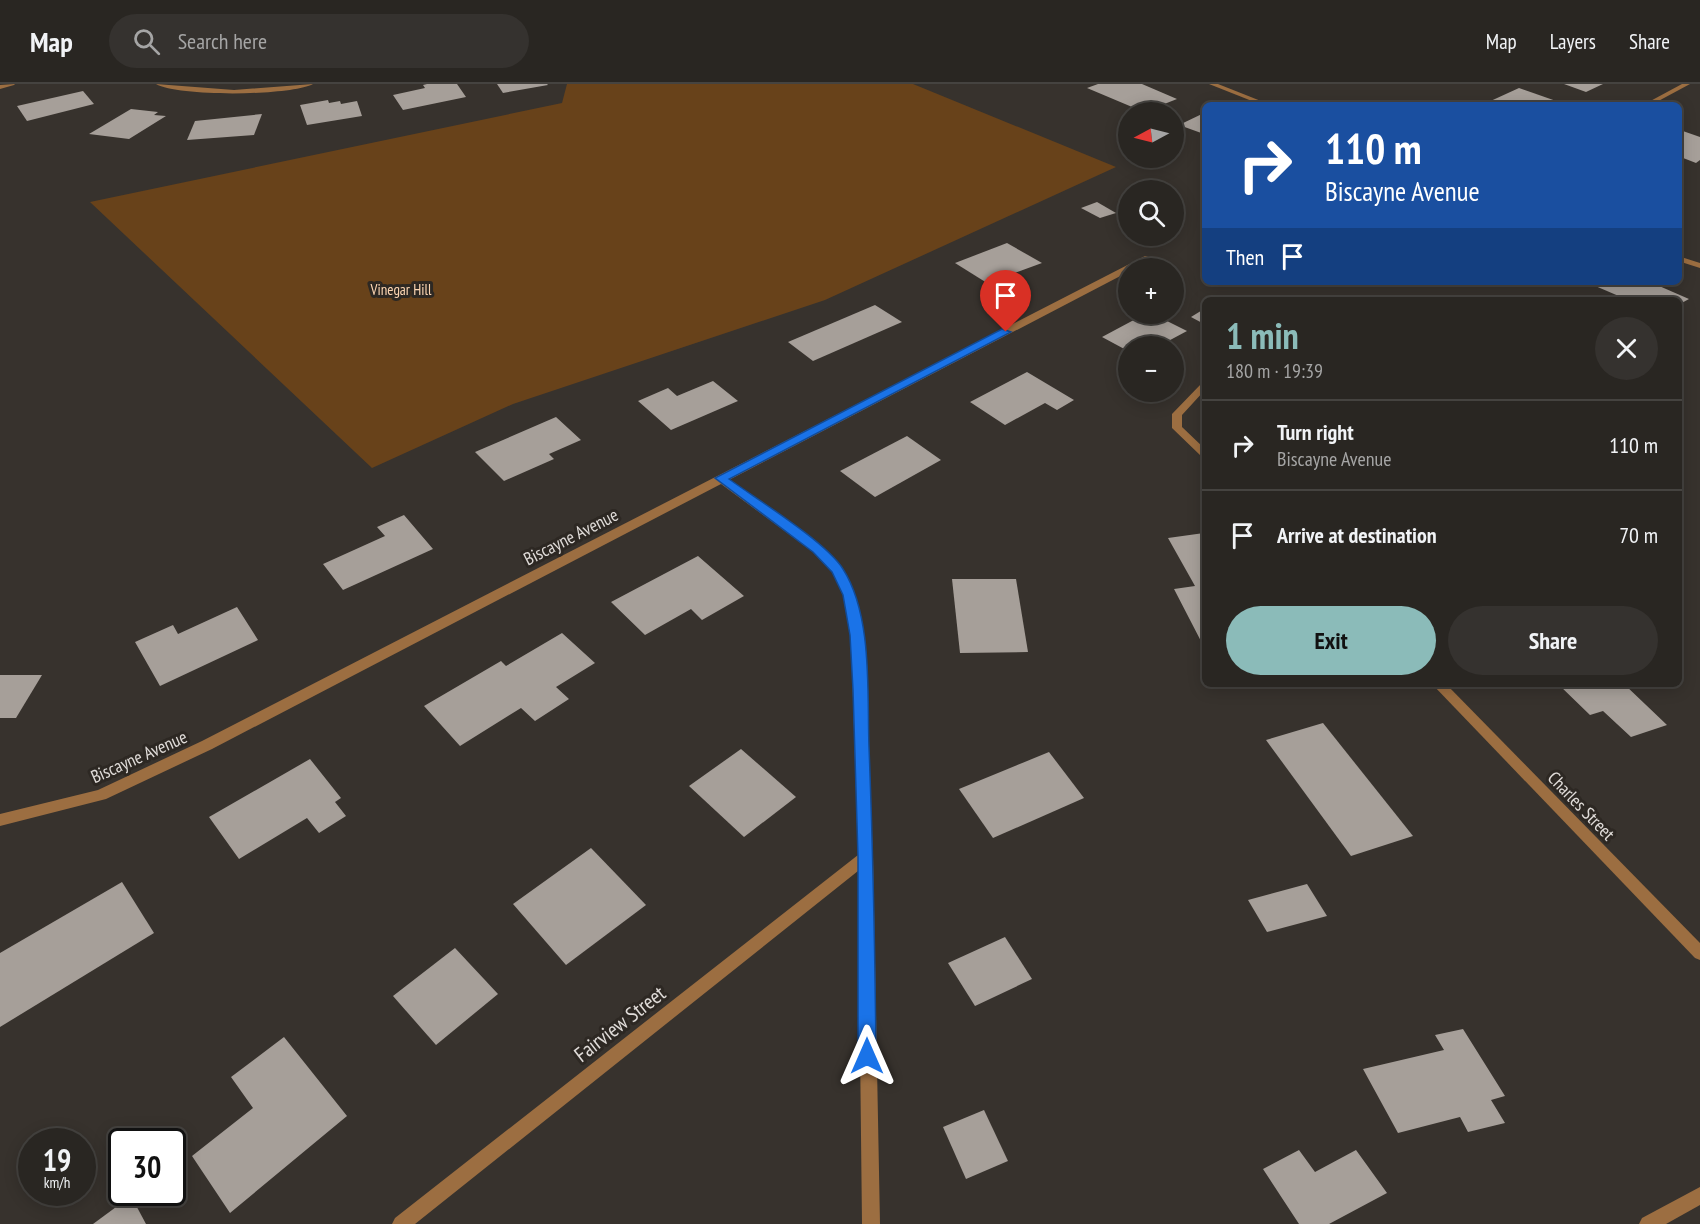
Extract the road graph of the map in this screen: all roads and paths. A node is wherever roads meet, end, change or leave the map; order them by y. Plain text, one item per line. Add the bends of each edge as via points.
1 (12, 84) edge
2 (159, 84) edge
3 (310, 84) edge
4 (1212, 84) edge
5 (1687, 84) edge
6 (0, 87) edge
7 (1260, 102) edge
8 (1652, 102) edge
9 (1682, 259) edge
10 (1700, 266) edge
11 (1118, 273) edge
12 (1202, 388) edge
13 (1202, 451) edge
14 (721, 478) junction
15 (1441, 687) edge
16 (0, 820) edge
17 (866, 857) junction
18 (1700, 953) edge
19 (1700, 1196) edge
20 (401, 1224) edge
21 (871, 1224) edge
22 (1648, 1224) edge

1 - 6 street
2 - 3 street via 235,91
4 - 7 street
5 - 8 street
9 - 10 street
11 - 14 street, Biscayne Avenue
12 - 13 street via 1177,414 1177,428
14 - 16 street, Biscayne Avenue via 197,750 101,795
14 - 17 street via 817,549 838,570 849,595 857,635
15 - 18 street, Charles Street
17 - 20 street, Fairview Street
17 - 21 street
19 - 22 street

